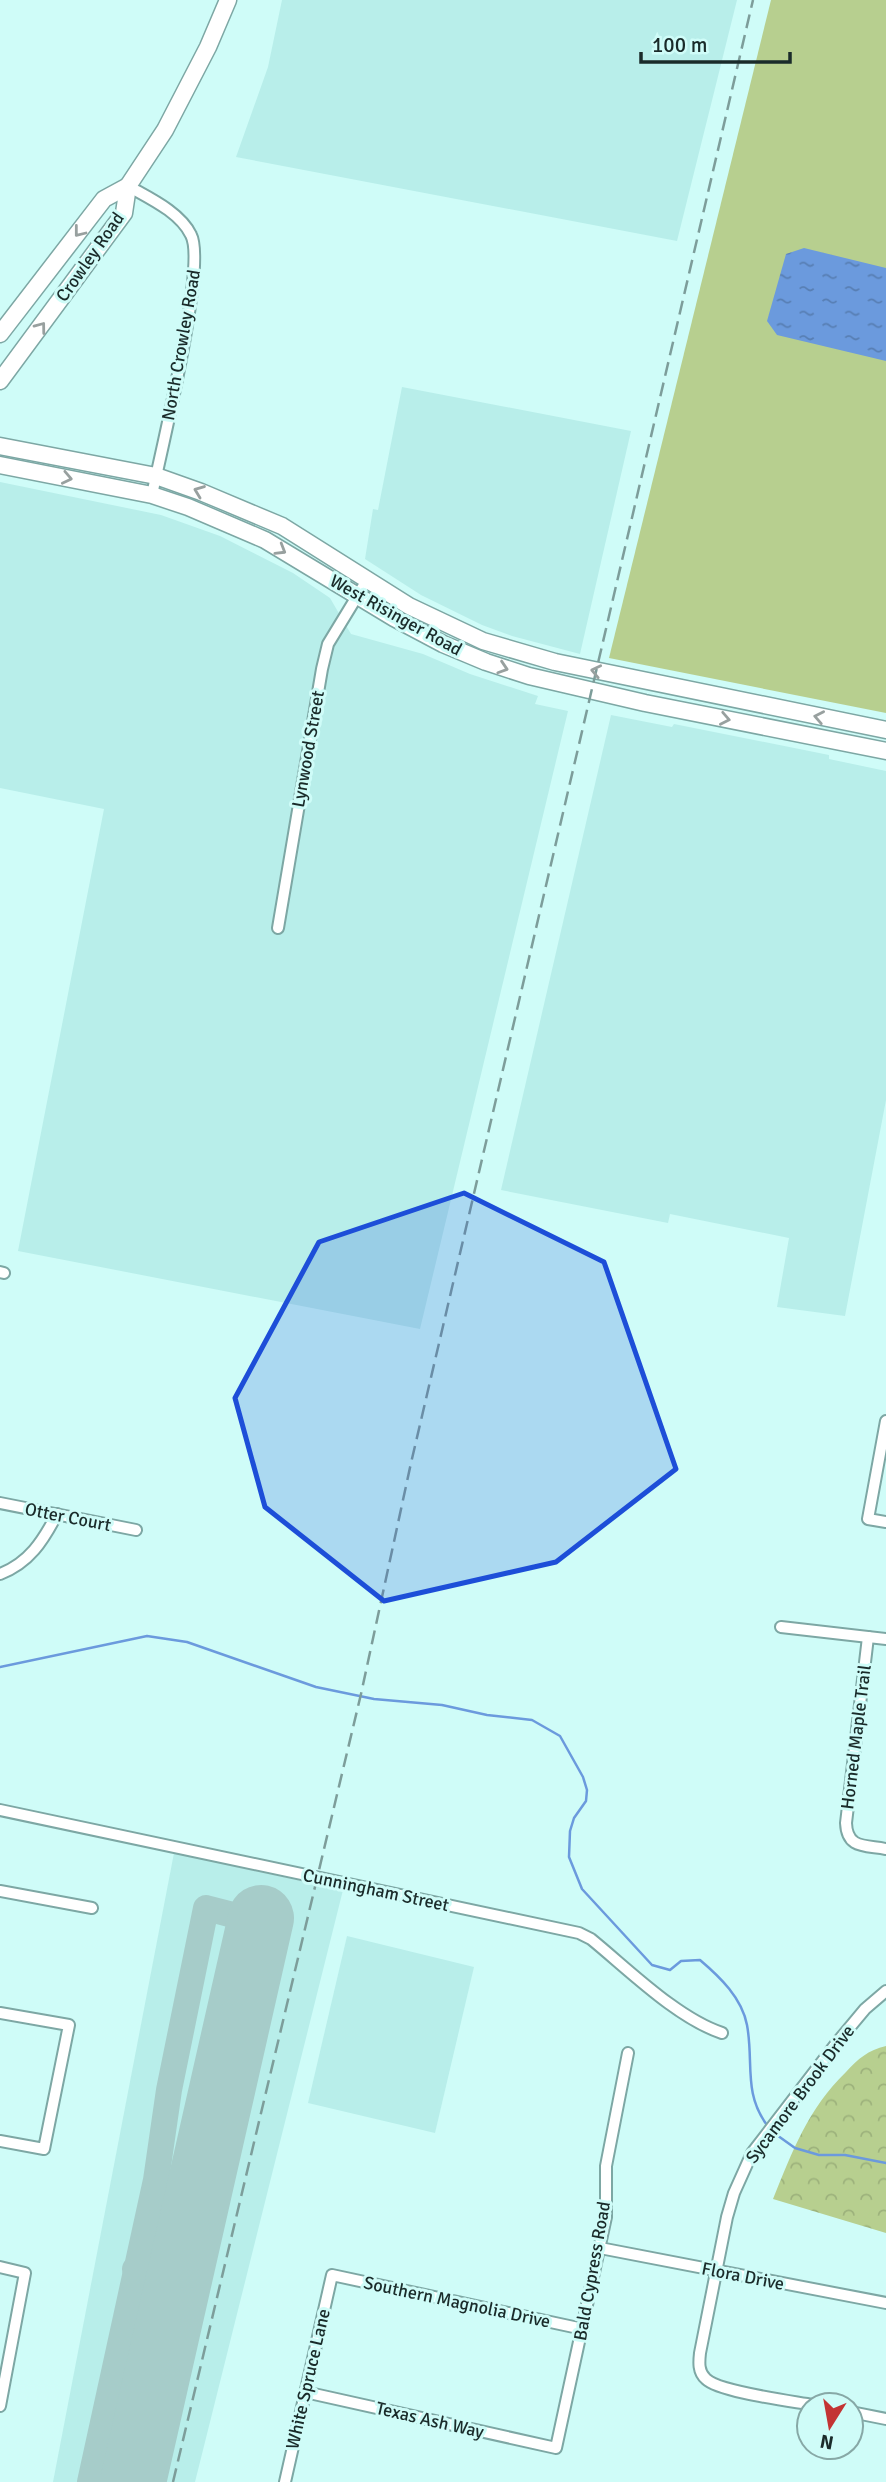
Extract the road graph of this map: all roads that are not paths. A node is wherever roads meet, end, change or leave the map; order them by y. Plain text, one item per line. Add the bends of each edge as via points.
1 (228, 0) edge
2 (128, 187) junction
3 (0, 334) edge
4 (0, 381) edge
5 (0, 446) edge
6 (0, 465) edge
7 (156, 476) junction
8 (152, 495) junction
9 (367, 580) junction
10 (358, 596) junction
11 (886, 732) edge
12 (863, 746) junction
13 (886, 751) edge
14 (278, 928) dead end
15 (886, 1421) edge
16 (0, 1503) edge
17 (57, 1514) junction
18 (886, 1522) edge
19 (136, 1530) dead end
20 (0, 1574) edge
21 (781, 1627) dead end
22 (868, 1637) junction
23 (886, 1639) edge
24 (0, 1810) edge
25 (886, 1849) edge
26 (0, 1891) edge
27 (92, 1908) dead end
28 (886, 1991) edge
29 (0, 2013) edge
30 (722, 2034) dead end
31 (628, 2053) dead end
32 (0, 2141) edge
33 (600, 2248) junction
34 (0, 2267) edge
35 (717, 2271) junction
36 (331, 2275) joint
37 (886, 2303) edge
38 (583, 2329) junction
39 (305, 2392) junction
40 (795, 2401) edge
41 (0, 2406) edge
42 (865, 2415) edge
43 (886, 2419) edge
44 (556, 2448) joint
45 (285, 2482) edge

1 - 2 main road via 165,130
2 -> 3 main road, Crowley Road via 104,199
4 -> 2 main road, Crowley Road via 117,225
2 - 7 street, North Crowley Road via 180,222 192,235 195,248 190,308
5 - 7 main road, West Risinger Road
6 -> 8 main road, West Risinger Road
7 - 8 street, North Crowley Road
9 -> 7 main road, West Risinger Road via 282,526
8 -> 10 main road, West Risinger Road via 265,540
9 - 10 street, Lynwood Street
11 -> 9 main road, West Risinger Road via 555,662 473,637
10 -> 12 main road, West Risinger Road via 443,644 529,676
10 - 14 street, Lynwood Street via 328,644
11 - 12 main road via 869,737
12 - 13 main road, West Risinger Road
15 - 18 street via 868,1519
16 - 17 street, Otter Court
17 - 19 street, Otter Court
17 - 20 street via 31,1555
21 - 22 street
22 - 23 street
22 - 25 street, Horned Maple Trail via 845,1823 850,1841
24 - 30 street, Cunningham Street via 579,1933 680,2011
26 - 27 street
28 - 35 street, Sycamore Brook Drive via 835,2045 752,2153 734,2193
29 - 32 street via 69,2025 44,2149
31 - 33 street, Bald Cypress Road via 606,2166 607,2203
33 - 35 street, Flora Drive
33 - 38 street, Bald Cypress Road
34 - 41 street via 25,2273
35 - 37 street, Flora Drive
35 - 40 street, Sycamore Brook Drive via 700,2353 701,2373 722,2387
36 - 38 street, Southern Magnolia Drive
36 - 39 street, White Spruce Lane
38 - 44 street, Bald Cypress Road
39 - 44 street, Texas Ash Way
39 - 45 street, White Spruce Lane
42 - 43 street

